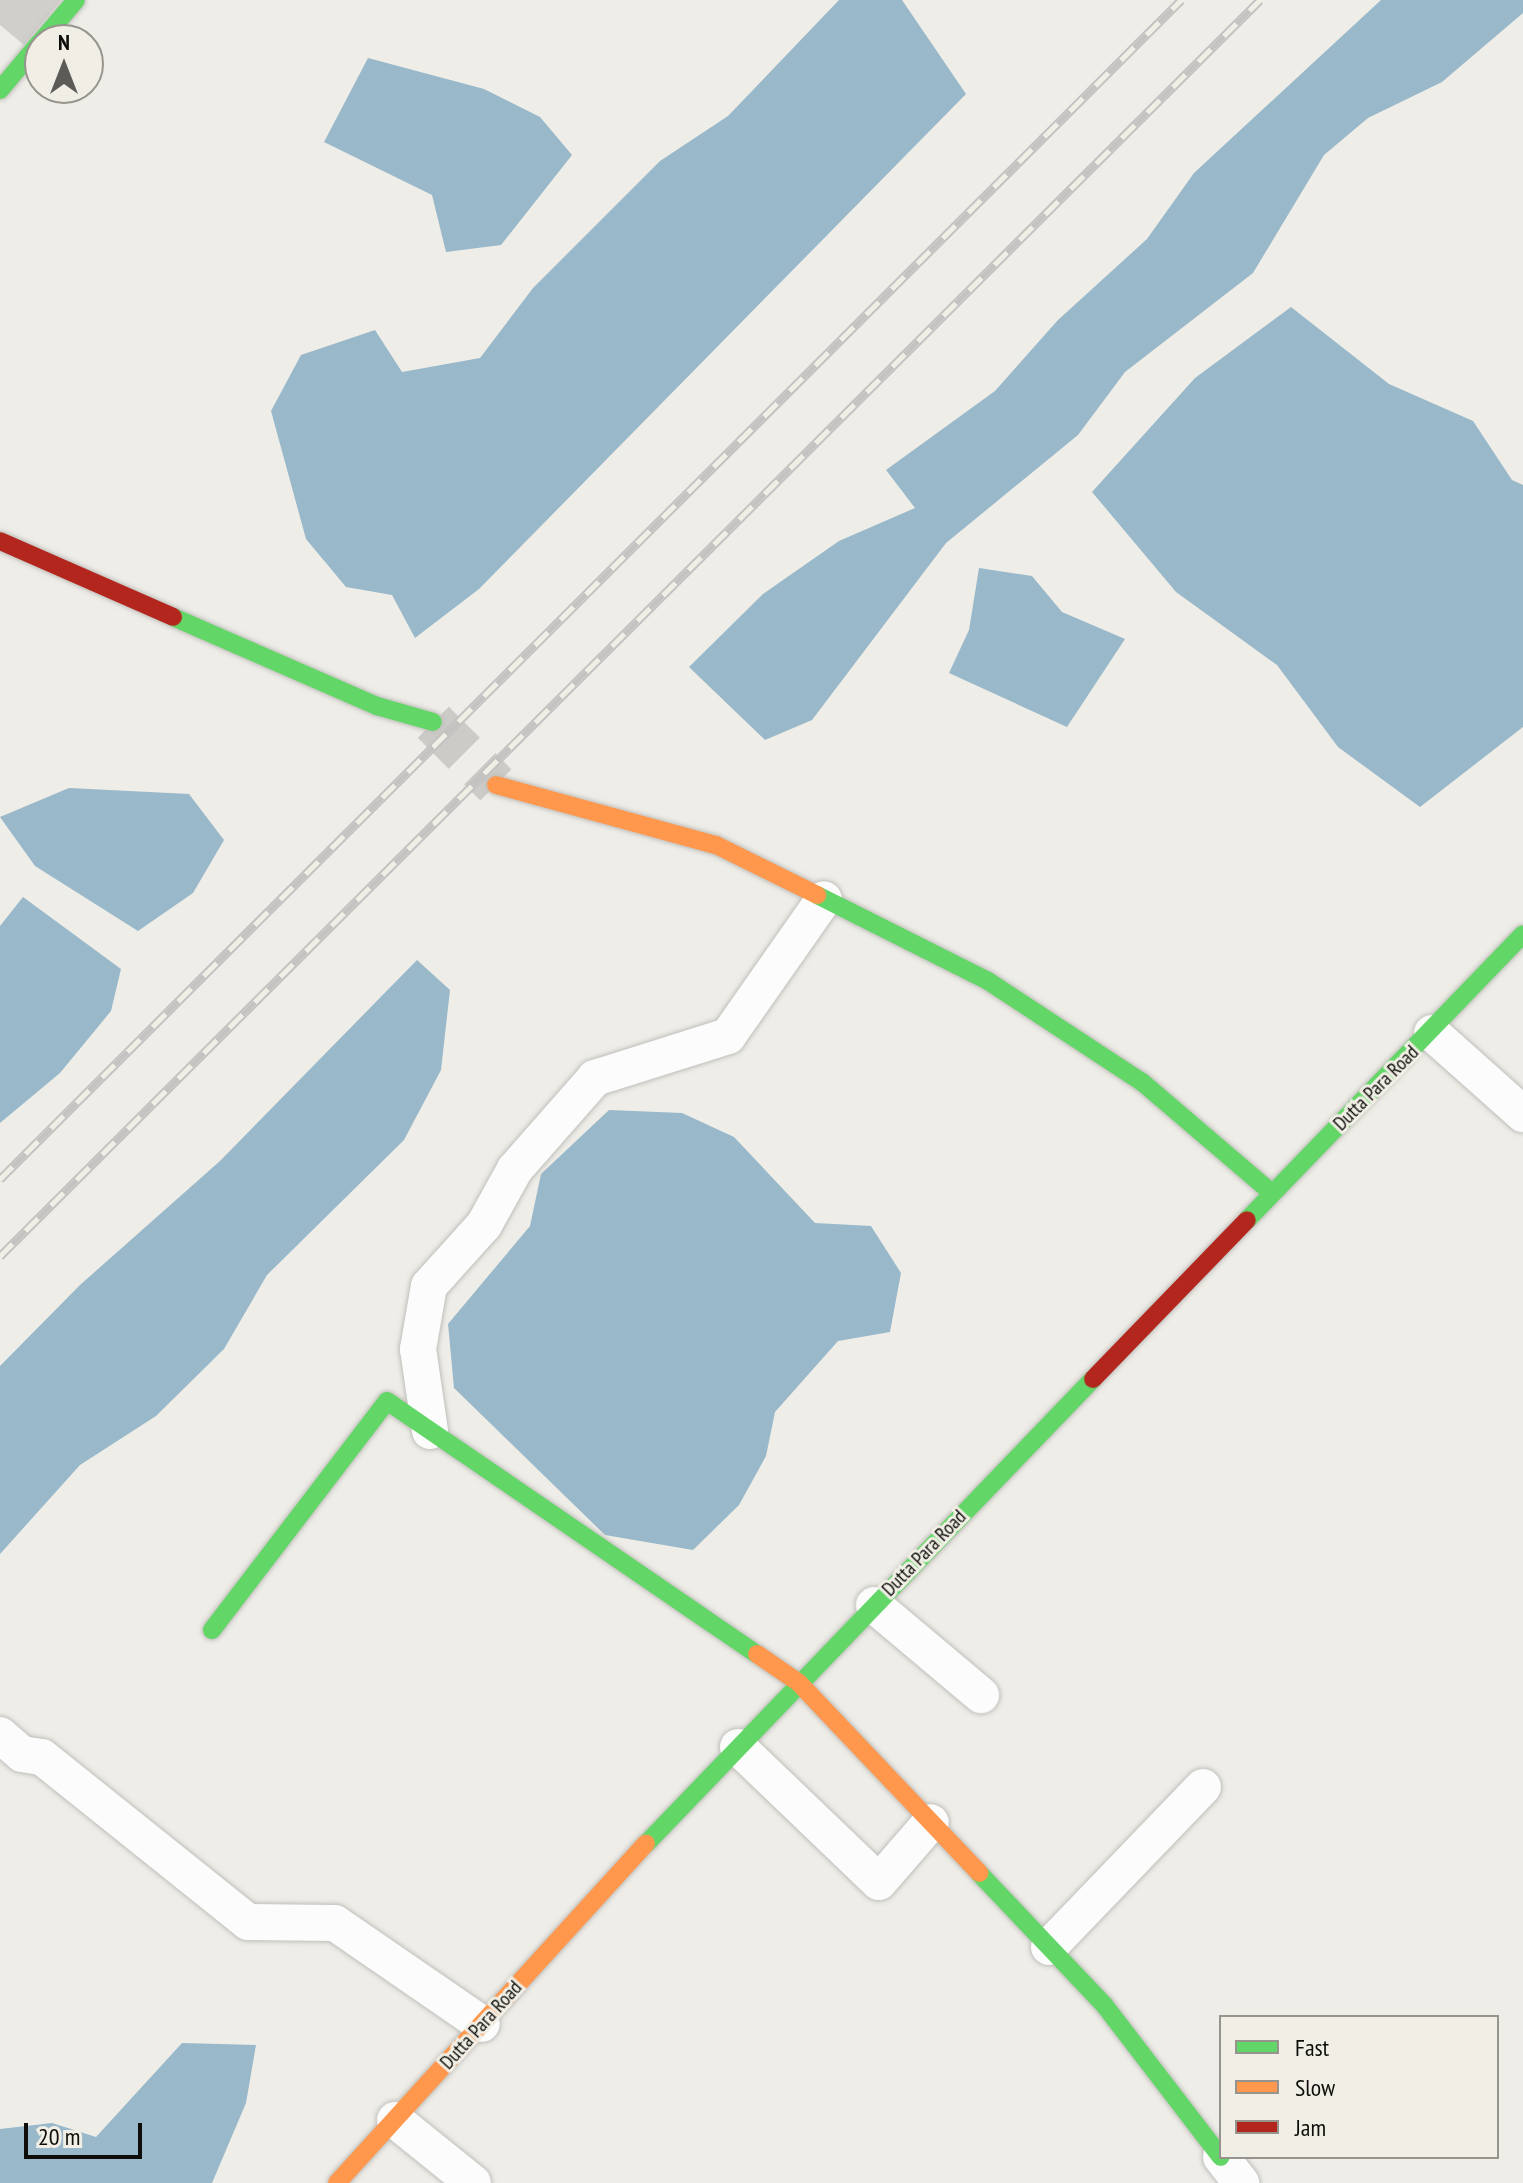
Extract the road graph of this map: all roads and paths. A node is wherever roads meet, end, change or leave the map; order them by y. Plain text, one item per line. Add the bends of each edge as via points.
1 (76, 0) edge
2 (56, 24) edge
3 (24, 61) edge
4 (0, 90) edge
5 (0, 541) edge
6 (433, 722) tunnel mouth
7 (496, 785) tunnel mouth
8 (824, 899) junction
9 (1523, 934) edge
10 (1432, 1033) junction
11 (1523, 1114) edge
12 (1271, 1192) junction
13 (430, 1431) junction
14 (874, 1605) junction
15 (212, 1630) dead end
16 (799, 1683) junction
17 (981, 1695) dead end
18 (0, 1735) edge
19 (738, 1747) junction
20 (1203, 1787) dead end
21 (931, 1822) junction
22 (1049, 1947) junction
23 (482, 2024) junction
24 (395, 2120) junction
25 (1219, 2154) edge
26 (1223, 2159) edge
27 (337, 2183) edge
28 (473, 2183) edge
29 (1241, 2183) edge

1 - 2 street
3 - 4 street
5 - 6 street via 363,700
7 - 8 street via 716,845
8 - 12 street via 988,981 1069,1032 1142,1082
8 - 13 street via 728,1036 595,1078 515,1169 484,1225 429,1286 418,1349
9 - 10 street, Dutta Para Road
10 - 11 street
10 - 12 street, Dutta Para Road
12 - 14 street, Dutta Para Road
13 - 15 street via 387,1401
13 - 16 street
14 - 16 street, Dutta Para Road
14 - 17 street
16 - 19 street, Dutta Para Road
16 - 21 street
18 - 23 street via 22,1754 42,1757 248,1922 335,1923
19 - 21 street via 879,1882
19 - 23 street, Dutta Para Road
20 - 22 street
21 - 22 street
22 - 25 street via 1105,2006
23 - 24 street, Dutta Para Road
24 - 27 street, Dutta Para Road
24 - 28 street
26 - 29 street

